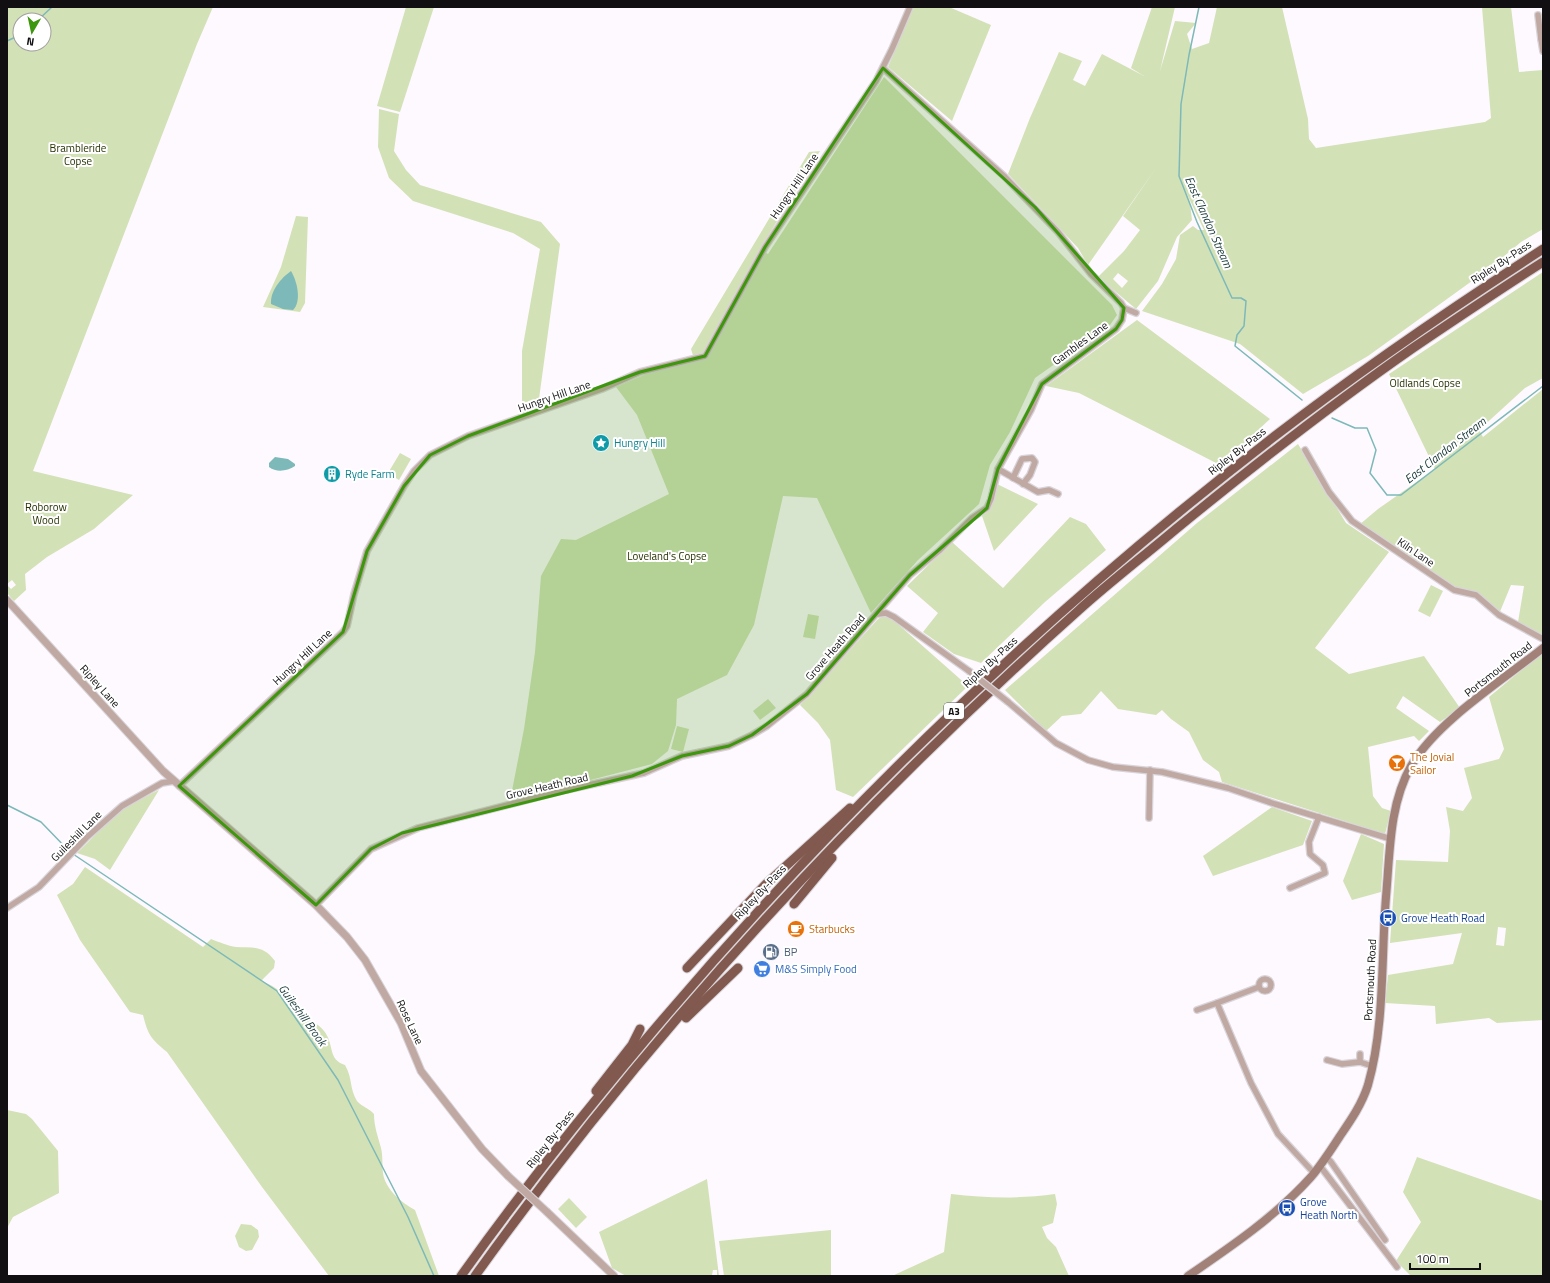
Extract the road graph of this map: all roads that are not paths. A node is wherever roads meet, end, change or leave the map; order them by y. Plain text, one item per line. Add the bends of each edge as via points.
1 (910, 7) edge
2 (1538, 15) dead end
3 (1542, 39) edge
4 (1543, 51) edge
5 (883, 68) junction
6 (1543, 249) edge
7 (1543, 262) edge
8 (1124, 308) junction
9 (1136, 313) dead end
10 (1305, 450) dead end
11 (998, 469) junction
12 (1013, 478) junction
13 (1023, 484) junction
14 (1058, 494) dead end
15 (7, 600) edge
16 (887, 604) junction
17 (878, 614) junction
18 (894, 617) junction
19 (1543, 639) edge
20 (1543, 648) edge
21 (912, 753) junction
22 (918, 762) junction
23 (1150, 770) junction
24 (163, 771) junction
25 (162, 783) junction
26 (176, 784) junction
27 (1319, 817) junction
28 (1149, 818) dead end
29 (1391, 839) junction
30 (1290, 888) dead end
31 (794, 904) dead end
32 (316, 905) junction
33 (7, 908) edge
34 (687, 968) dead end
35 (738, 968) dead end
36 (1259, 987) dead end
37 (1217, 1003) junction
38 (1197, 1010) dead end
39 (640, 1029) dead end
40 (1360, 1054) dead end
41 (1327, 1060) dead end
42 (1360, 1062) junction
43 (1372, 1066) junction
44 (616, 1092) junction
45 (558, 1147) junction
46 (1326, 1157) junction
47 (1317, 1169) junction
48 (1385, 1240) dead end
49 (1397, 1267) dead end
50 (461, 1276) edge
51 (475, 1276) edge
52 (614, 1276) edge
53 (1188, 1276) edge

1 - 5 street, Hungry Hill Lane
2 - 3 street
3 - 4 street
5 - 8 street via 1030,202 1091,274
5 - 26 street, Hungry Hill Lane via 765,247 705,356 640,372 602,389 468,436 430,455 404,486 367,551 343,632
6 - 21 highway, Ripley By-Pass / A3 via 1404,341 1232,469 1074,601
7 - 22 highway, Ripley By-Pass / A3 via 1411,349 1240,477 1081,608
8 - 9 street
8 - 11 street, Gambles Lane via 1122,320 1116,329 1042,384 1031,410
10 - 19 street, Kiln Lane via 1330,492 1352,521 1454,590 1476,595 1499,615
11 - 12 street
11 - 16 street, Gambles Lane via 987,508 972,518 910,576
12 - 13 street
12 - 13 street via 1022,459 1032,458 1035,462
13 - 14 street via 1038,492 1049,490
15 - 24 street, Ripley Lane
16 - 17 street, Gambles Lane
16 - 18 street
17 - 18 street, Grove Heath Road via 886,613
17 - 32 street, Grove Heath Road via 807,694 752,735 729,746 682,756 632,776 566,790 402,833 371,849
18 - 23 street, Grove Heath Road, bridge via 969,671 1056,743 1078,756 1099,764
20 - 29 main road, Portsmouth Road via 1448,724 1423,749 1408,771 1399,794
21 - 34 highway via 766,884
21 - 45 highway, Ripley By-Pass / A3 via 798,868 729,943
22 - 31 highway
22 - 44 highway, Ripley By-Pass / A3 via 807,875
23 - 27 street, Grove Heath Road via 1228,788
23 - 28 street
24 - 25 street
24 - 26 street, Ripley Lane
25 - 26 street, Guileshill Lane
25 - 33 street, Guileshill Lane via 114,812 39,887
26 - 32 street, Rose Lane
27 - 29 street, Grove Heath Road
27 - 30 street via 1310,842 1310,854 1323,865 1326,873
29 - 43 main road, Portsmouth Road via 1379,1018
32 - 52 street, Rose Lane, bridge via 365,960 401,1023 421,1071 482,1149
35 - 44 highway via 695,1008
36 - 37 street
37 - 38 street
37 - 47 street via 1251,1083 1278,1134
39 - 45 highway via 632,1045 588,1100
40 - 42 street
41 - 42 street via 1342,1064
42 - 43 street
43 - 46 main road, Portsmouth Road via 1366,1092 1358,1108
44 - 51 highway, Ripley By-Pass / A3
45 - 50 highway, Ripley By-Pass / A3
46 - 47 main road, Portsmouth Road
46 - 48 street
47 - 49 street
47 - 53 main road, Portsmouth Road via 1273,1214

